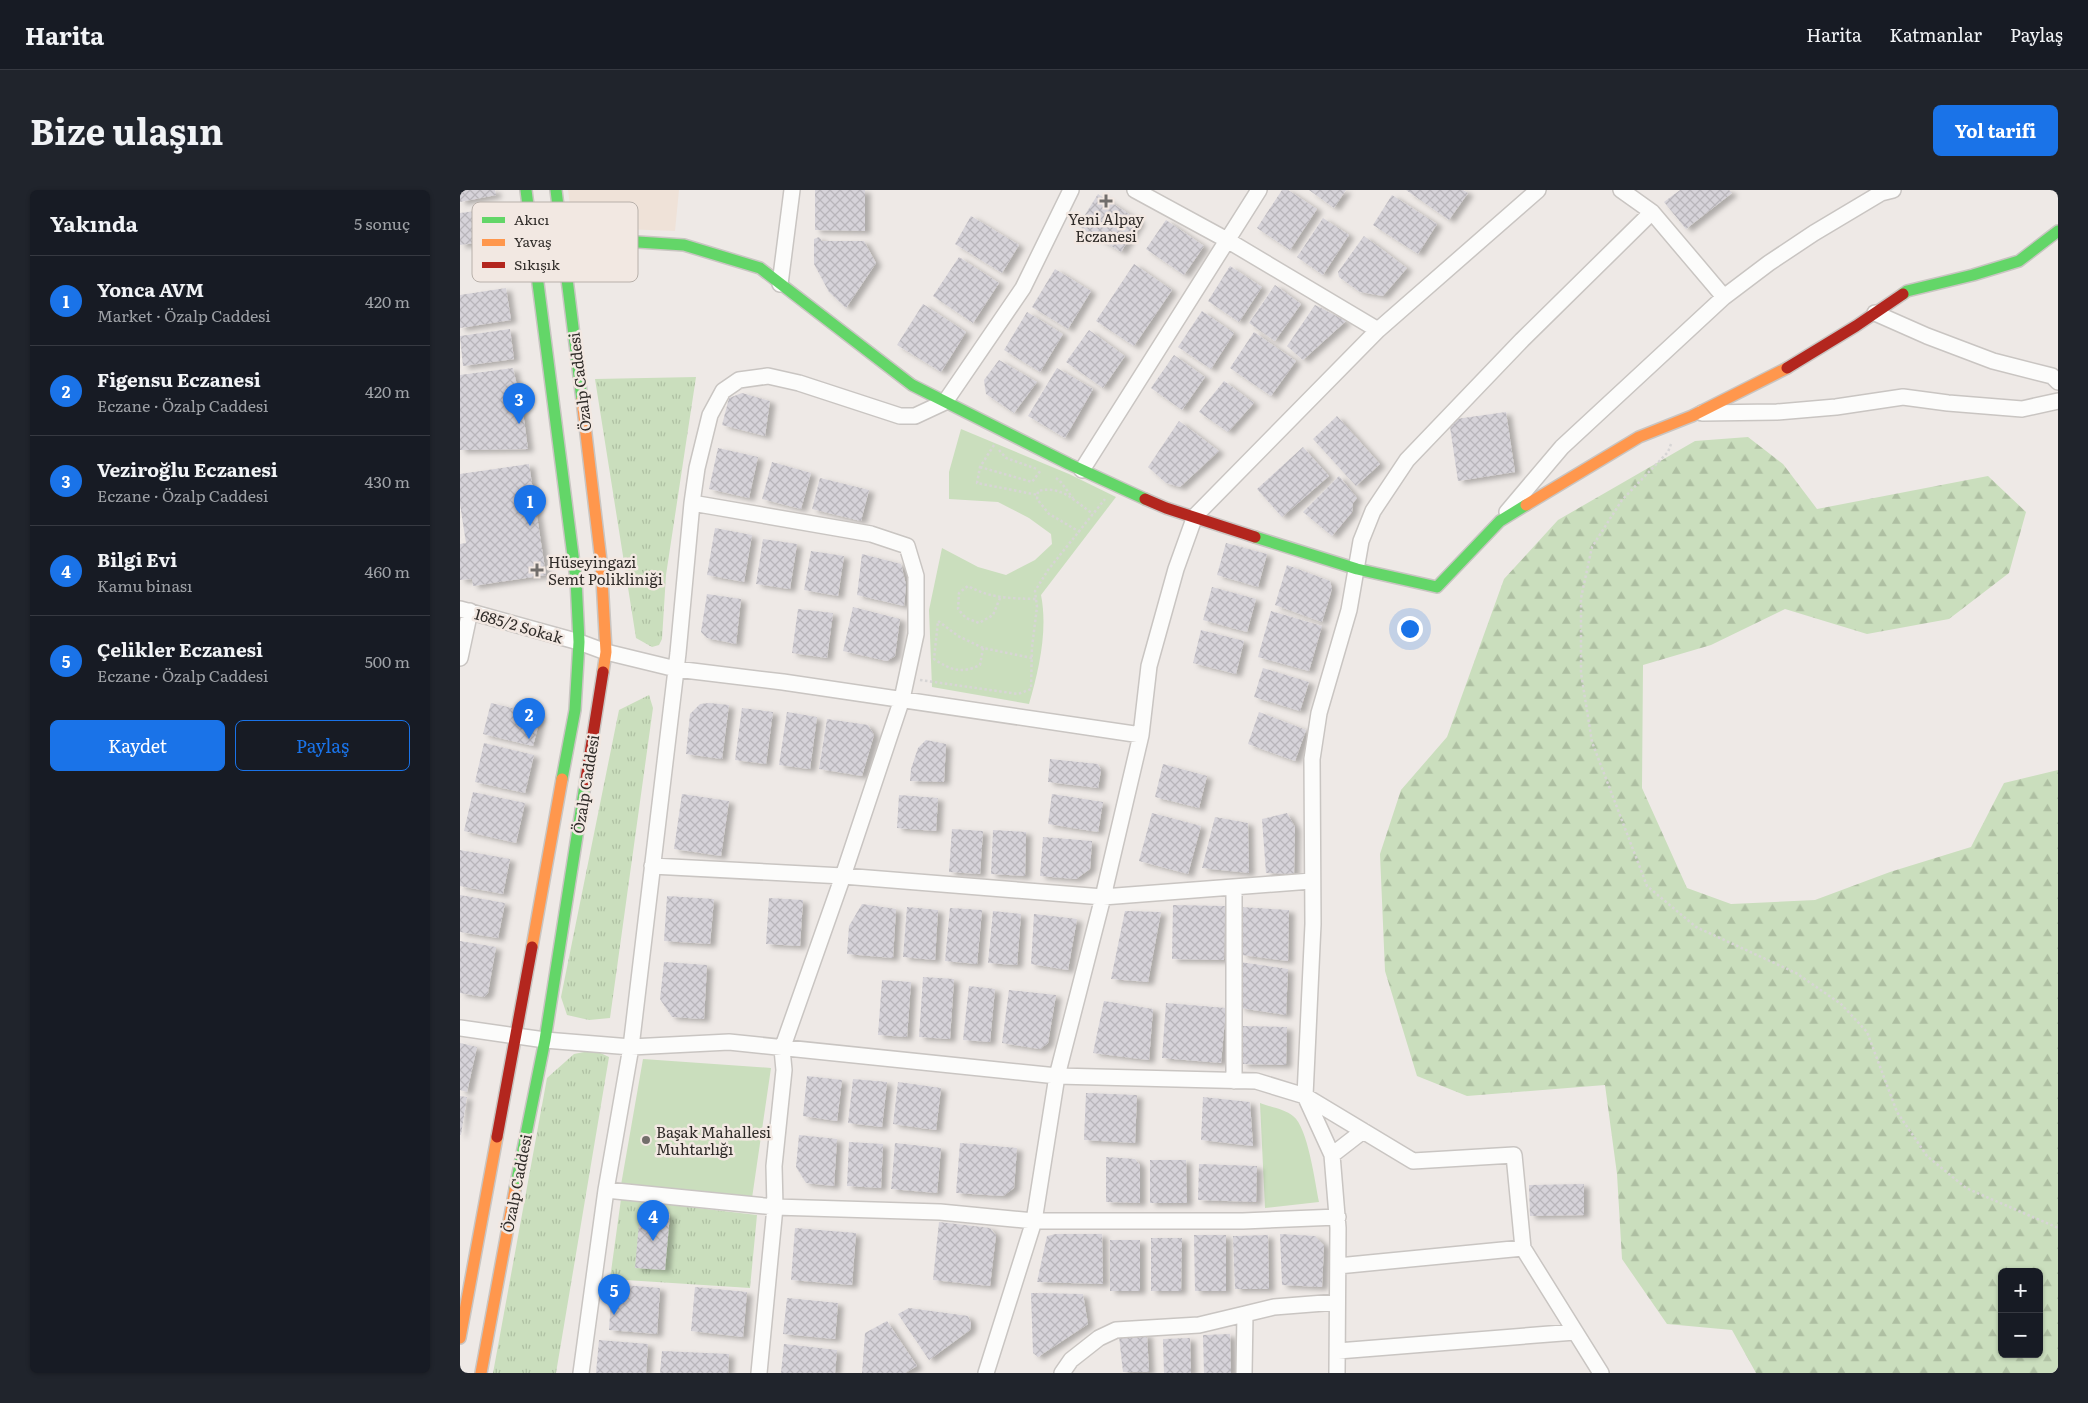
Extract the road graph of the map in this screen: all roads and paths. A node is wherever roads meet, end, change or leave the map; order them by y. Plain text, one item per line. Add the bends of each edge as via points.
1 (792, 190) edge
2 (1071, 190) edge
3 (1134, 190) edge
4 (1259, 190) edge
5 (1538, 190) edge
6 (1621, 190) edge
7 (1884, 191) edge
8 (1652, 212) junction
9 (2058, 232) edge
10 (1227, 240) junction
11 (638, 242) edge
12 (538, 282) edge
13 (567, 282) edge
14 (780, 284) junction
15 (1724, 298) junction
16 (1875, 313) junction
17 (1378, 330) junction
18 (2058, 382) edge
19 (2058, 401) edge
20 (945, 402) junction
21 (1698, 413) junction
22 (1678, 421) junction
23 (980, 467) junction
24 (1041, 470) junction
25 (1082, 470) junction
26 (1047, 474) dead end
27 (1054, 477) dead end
28 (1117, 485) junction
29 (1038, 495) junction
30 (1075, 502) junction
31 (692, 503) junction
32 (1093, 514) junction
33 (1196, 516) junction
34 (1500, 521) junction
35 (1080, 532) junction
36 (1357, 568) junction
37 (1000, 598) junction
38 (1036, 598) junction
39 (465, 610) edge
40 (579, 642) junction
41 (983, 648) junction
42 (606, 652) junction
43 (460, 658) edge
44 (1032, 658) junction
45 (676, 669) junction
46 (906, 678) junction
47 (902, 699) junction
48 (1141, 735) junction
49 (652, 866) junction
50 (844, 876) junction
51 (1311, 881) junction
52 (1234, 887) junction
53 (1103, 897) junction
54 (460, 1028) edge
55 (516, 1037) junction
56 (545, 1040) junction
57 (631, 1047) junction
58 (782, 1049) junction
59 (1057, 1076) junction
60 (1234, 1080) junction
61 (1305, 1096) junction
62 (1363, 1131) junction
63 (1332, 1156) junction
64 (606, 1190) junction
65 (775, 1206) junction
66 (1338, 1217) junction
67 (1034, 1221) junction
68 (2058, 1228) edge
69 (1523, 1248) junction
70 (1338, 1266) junction
71 (1337, 1302) junction
72 (1245, 1314) junction
73 (1575, 1332) junction
74 (460, 1338) edge
75 (1338, 1351) junction
76 (481, 1373) edge
77 (581, 1373) edge
78 (759, 1373) edge
79 (986, 1373) edge
80 (1062, 1373) edge
81 (1244, 1373) edge
82 (1337, 1373) edge
83 (1601, 1373) edge

1 - 14 street
2 - 20 street via 1024,288
3 - 10 street
4 - 10 street
5 - 17 street
6 - 8 street
7 - 15 street via 1814,232
8 - 15 street
8 - 36 street via 1522,340 1407,460 1373,511 1361,541
9 - 16 main road via 2019,261 1907,291
10 - 17 street
10 - 25 street
11 - 14 main road via 684,245 760,268
12 - 40 main road, Özalp Caddesi via 576,579
13 - 42 main road, Özalp Caddesi via 601,561
14 - 20 main road via 912,384
15 - 34 street via 1562,447
16 - 18 street via 1993,361 2052,376
16 - 21 main road via 1788,367
17 - 33 street
19 - 21 street via 2022,409 1904,397 1777,412
20 - 25 main road
20 - 31 street via 916,416 900,416 768,376 739,380 723,391 710,415
21 - 22 main road
22 - 34 main road via 1639,437
22 - 68 path via 1668,452 1622,500 1592,547 1580,598 1581,673 1592,742 1647,886 1696,927 1796,973 1841,1004 1867,1032 1897,1112 1927,1156 1966,1188
23 - 24 path via 1032,482
23 - 24 path via 995,444 1006,458
23 - 29 path via 977,483
24 - 26 path
25 - 28 main road
27 - 30 path
28 - 32 path
28 - 33 main road via 1166,508
29 - 30 path via 1038,491 1046,489 1060,490
29 - 35 path via 1037,500 1049,514
30 - 32 path
31 - 45 street
31 - 46 street via 871,534 907,546 916,576 916,634
32 - 35 path
33 - 36 main road
33 - 48 street via 1176,569 1149,666
34 - 36 main road via 1437,587
35 - 38 path via 1048,570 1035,591
36 - 51 street via 1349,610 1319,713 1312,758
37 - 37 path via 968,586 959,593 958,609 966,618 979,623 993,615
37 - 38 path
38 - 44 path
39 - 40 street, 1685/2 Sokak
39 - 43 street
40 - 42 street, 1685/2 Sokak
40 - 55 main road, Özalp Caddesi via 575,710
41 - 41 path via 958,636 938,621 934,659 947,668 969,671 980,664
41 - 44 path
42 - 45 street, 1685/2 Sokak
42 - 56 main road, Özalp Caddesi
44 - 46 path via 1030,689 1018,694
45 - 47 street, 1685/2 Sokak
45 - 49 street
46 - 47 street
47 - 48 street, 1685/2 Sokak
47 - 50 street
48 - 53 street
49 - 50 street
49 - 57 street
50 - 53 street
50 - 58 street
51 - 52 street
51 - 61 street via 1313,924
52 - 53 street
52 - 60 street
53 - 59 street
54 - 55 street
55 - 56 street
55 - 74 main road, Özalp Caddesi
56 - 57 street
56 - 76 main road, Özalp Caddesi
57 - 58 street via 728,1042
57 - 64 street
58 - 59 street
58 - 65 street via 784,1070 774,1166
59 - 60 street
59 - 67 street
60 - 61 street via 1256,1081
61 - 62 street
61 - 63 street
62 - 63 street
62 - 69 street via 1413,1161 1514,1155
63 - 66 street
64 - 65 street
64 - 77 street
65 - 67 street via 940,1212
65 - 78 street
66 - 67 street via 1243,1221
66 - 70 street
67 - 79 street
69 - 70 street
69 - 73 street
70 - 71 street
71 - 72 street via 1274,1307
71 - 75 street
72 - 80 street via 1199,1325 1116,1330 1099,1338 1071,1360
72 - 81 street
73 - 75 street
73 - 83 street
75 - 82 street

